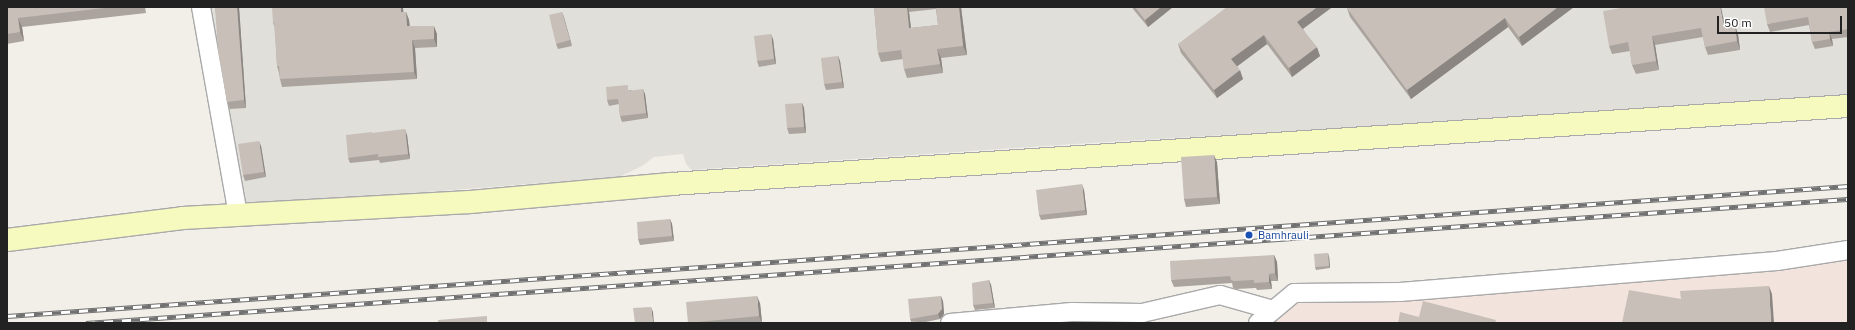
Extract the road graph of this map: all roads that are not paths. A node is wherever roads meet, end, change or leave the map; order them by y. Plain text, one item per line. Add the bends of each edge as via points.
1 (201, 7) edge
2 (1848, 106) edge
3 (238, 215) junction
4 (7, 240) edge
5 (1848, 250) edge
6 (1273, 310) junction
7 (950, 323) edge
8 (1258, 323) edge

1 - 3 street
2 - 3 main road via 671,184 470,202
3 - 4 main road via 183,218
5 - 6 street via 1777,261 1408,292 1294,293
6 - 7 street via 1220,295 1142,314 1072,312
6 - 8 street

